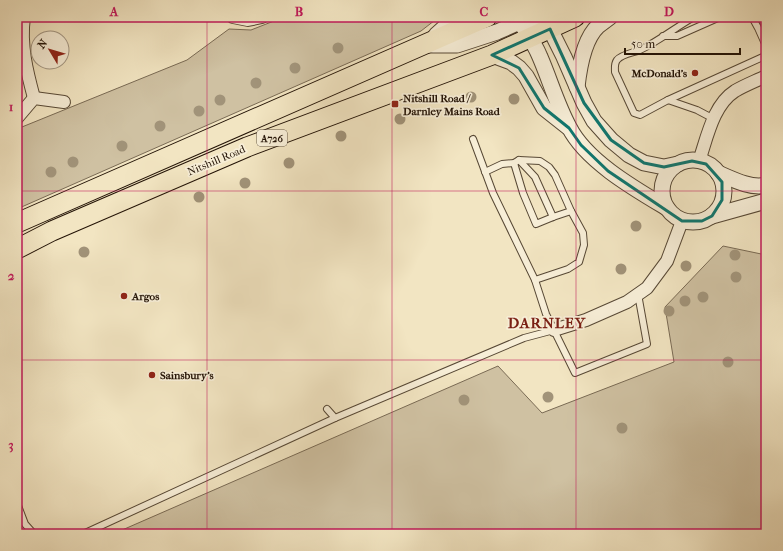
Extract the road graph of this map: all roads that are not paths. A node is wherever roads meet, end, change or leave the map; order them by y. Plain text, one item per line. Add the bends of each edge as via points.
1 (24, 17) edge
2 (232, 17) edge
3 (262, 17) edge
4 (456, 17) edge
5 (487, 17) edge
6 (575, 17) edge
7 (610, 17) edge
8 (694, 17) edge
9 (720, 17) edge
10 (752, 17) edge
11 (761, 17) edge
12 (519, 20) edge
13 (546, 23) edge
14 (766, 28) edge
15 (663, 36) junction
16 (531, 38) junction
17 (424, 45) junction
18 (766, 46) edge
19 (766, 53) edge
20 (492, 55) junction
21 (766, 76) edge
22 (577, 89) junction
23 (34, 98) junction
24 (668, 100) junction
25 (64, 102) dead end
26 (17, 118) edge
27 (714, 119) junction
28 (569, 128) junction
29 (473, 139) dead end
30 (699, 161) junction
31 (516, 162) junction
32 (678, 164) junction
33 (486, 172) junction
34 (718, 173) junction
35 (766, 185) edge
36 (766, 201) edge
37 (667, 208) junction
38 (571, 211) junction
39 (553, 216) junction
40 (712, 216) junction
41 (682, 220) junction
42 (17, 222) edge
43 (17, 249) edge
44 (535, 280) junction
45 (638, 294) junction
46 (554, 330) junction
47 (327, 409) dead end
48 (335, 418) junction
49 (17, 503) edge
50 (34, 534) edge
51 (83, 534) edge

1 - 23 street via 26,71
2 - 3 street via 248,20
4 - 17 street
5 - 17 main road, Nitshill Road / A726
6 - 13 main road, Nitshill Road / A726
7 - 22 street via 597,27 588,42 579,71
8 - 15 lane
9 - 15 lane via 677,36
10 - 18 lane
11 - 14 lane
12 - 13 street
12 - 16 street
12 - 17 street via 497,32 457,45
13 - 16 main road, Nitshill Road / A726
13 - 22 street
15 - 24 lane via 623,56 614,65 634,113 640,115
16 - 20 main road, Nitshill Road / A726
16 - 28 street
17 - 42 main road, Nitshill Road / A726
19 - 24 lane via 751,63
20 - 28 street via 519,68 544,108
20 - 43 main road, Nitshill Road / A726 via 247,147 52,231
21 - 27 street via 734,91 723,101
22 - 32 street via 594,121 629,155 644,163 664,167
23 - 25 street
23 - 26 street
24 - 27 lane
27 - 30 street
28 - 37 street via 581,145 608,171
29 - 33 lane
30 - 32 street
30 - 34 street
31 - 33 lane via 502,164
31 - 38 lane via 540,161 549,167
31 - 39 lane via 535,177
31 - 39 lane via 523,192 536,224
32 - 37 street via 670,170 662,188
33 - 44 lane via 493,193
34 - 35 street via 746,183
34 - 40 street via 724,191 718,209
36 - 40 street
37 - 41 street via 673,216
38 - 39 lane
38 - 44 lane via 583,233 584,245 579,262 568,269
40 - 41 street via 702,221
41 - 45 street via 667,261 646,288
44 - 46 lane
45 - 46 street via 586,320
45 - 46 lane via 647,344 575,373
46 - 48 lane via 524,338
47 - 48 lane
48 - 51 lane
49 - 50 lane via 25,524

